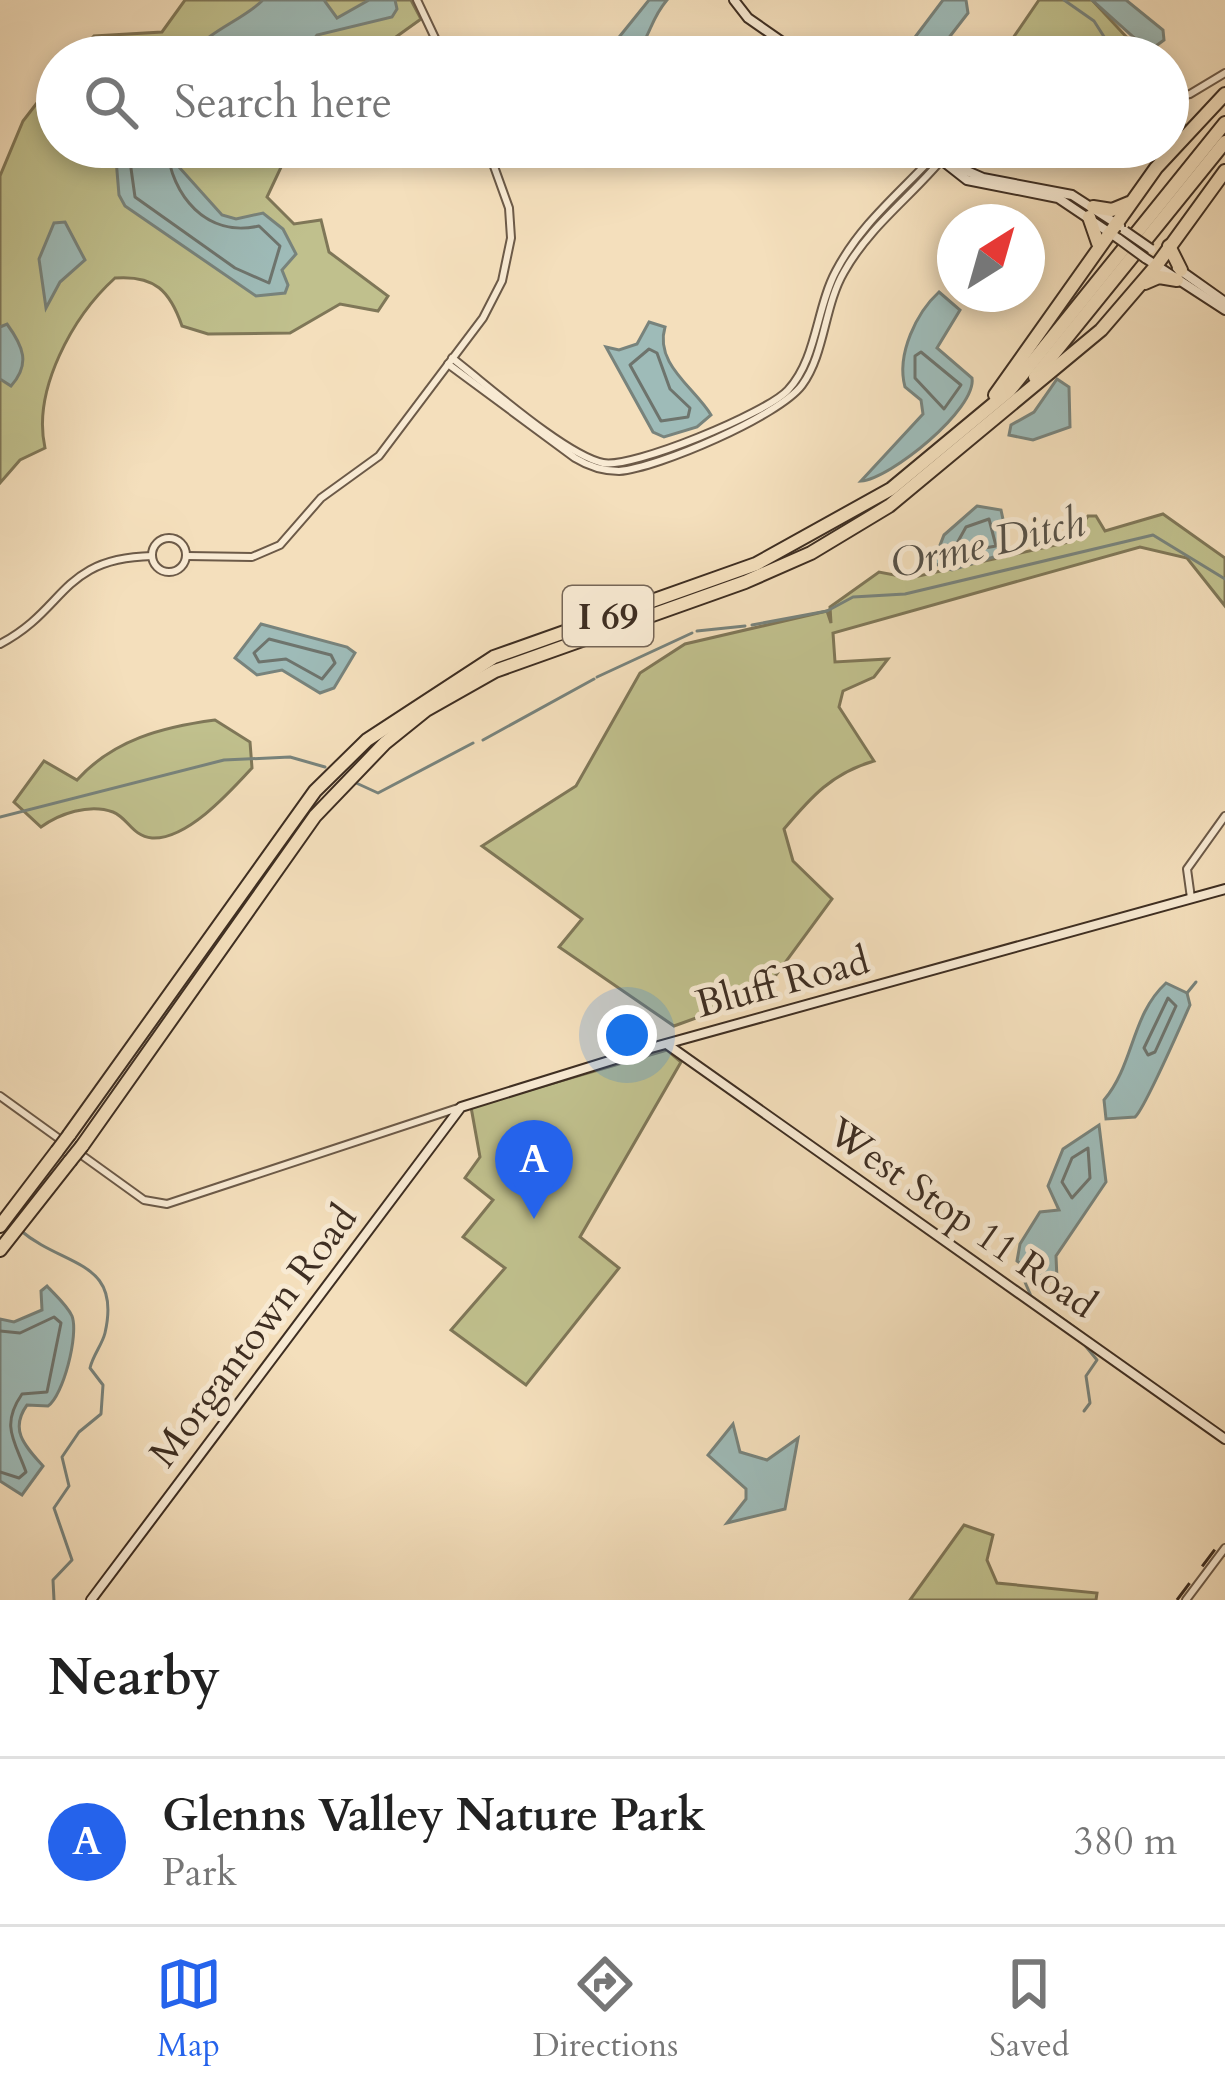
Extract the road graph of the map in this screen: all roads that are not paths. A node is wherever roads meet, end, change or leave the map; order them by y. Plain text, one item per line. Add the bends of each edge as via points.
1 (416, 0) edge
2 (734, 0) edge
3 (434, 36) edge
4 (774, 36) edge
5 (1225, 73) edge
6 (1189, 91) edge
7 (1225, 94) edge
8 (1189, 130) edge
9 (1223, 132) edge
10 (1205, 158) junction
11 (495, 168) edge
12 (927, 168) edge
13 (956, 168) edge
14 (1157, 168) edge
15 (1225, 171) edge
16 (1134, 198) junction
17 (1091, 212) junction
18 (1117, 231) junction
19 (1094, 252) junction
20 (1156, 255) junction
21 (1179, 275) junction
22 (1135, 291) junction
23 (1225, 306) edge
24 (450, 361) junction
25 (1006, 409) junction
26 (953, 440) junction
27 (152, 556) junction
28 (187, 556) junction
29 (0, 644) edge
30 (1225, 817) edge
31 (1225, 889) edge
32 (1191, 898) junction
33 (684, 1039) junction
34 (666, 1044) junction
35 (680, 1054) junction
36 (0, 1096) edge
37 (461, 1107) junction
38 (0, 1226) edge
39 (3, 1246) edge
40 (1225, 1438) edge
41 (1225, 1548) edge
42 (91, 1600) edge
43 (1186, 1600) edge

1 - 3 street
2 - 4 main road
5 - 6 street
7 - 8 highway
9 - 10 highway, I 69
10 - 25 highway, I 69
10 - 26 highway, I 69 via 1016,383
11 - 24 street via 509,208 510,247 496,294
12 - 24 street via 849,263 802,384 777,408 637,468 599,469 575,458
13 - 17 main road via 972,182
14 - 16 highway
15 - 20 highway
16 - 17 highway
16 - 18 highway
17 - 18 main road
17 - 19 highway via 1099,233
18 - 19 highway
18 - 20 main road, bridge
19 - 26 highway via 1012,375
20 - 21 highway
20 - 21 main road
20 - 22 highway
21 - 22 highway
21 - 23 main road
22 - 25 highway
24 - 28 street via 380,456 322,498 280,544 252,557
25 - 39 highway, I 69, bridge via 925,480 823,546 736,586 512,663 403,728 315,816
26 - 38 highway, I 69, bridge via 801,543 494,658 367,740 315,791
27 - 28 street via 166,573
27 - 28 street via 158,541 170,538
27 - 29 street via 87,568
30 - 32 street via 1187,869
31 - 32 main road, Bluff Road
32 - 33 main road, Bluff Road
33 - 34 main road, Bluff Road
33 - 35 main road
34 - 35 main road, West Stop 11 Road
34 - 37 main road, Bluff Road
35 - 40 main road, West Stop 11 Road
36 - 37 street, Bluff Road via 152,1204
37 - 42 main road, Morgantown Road
41 - 43 street

